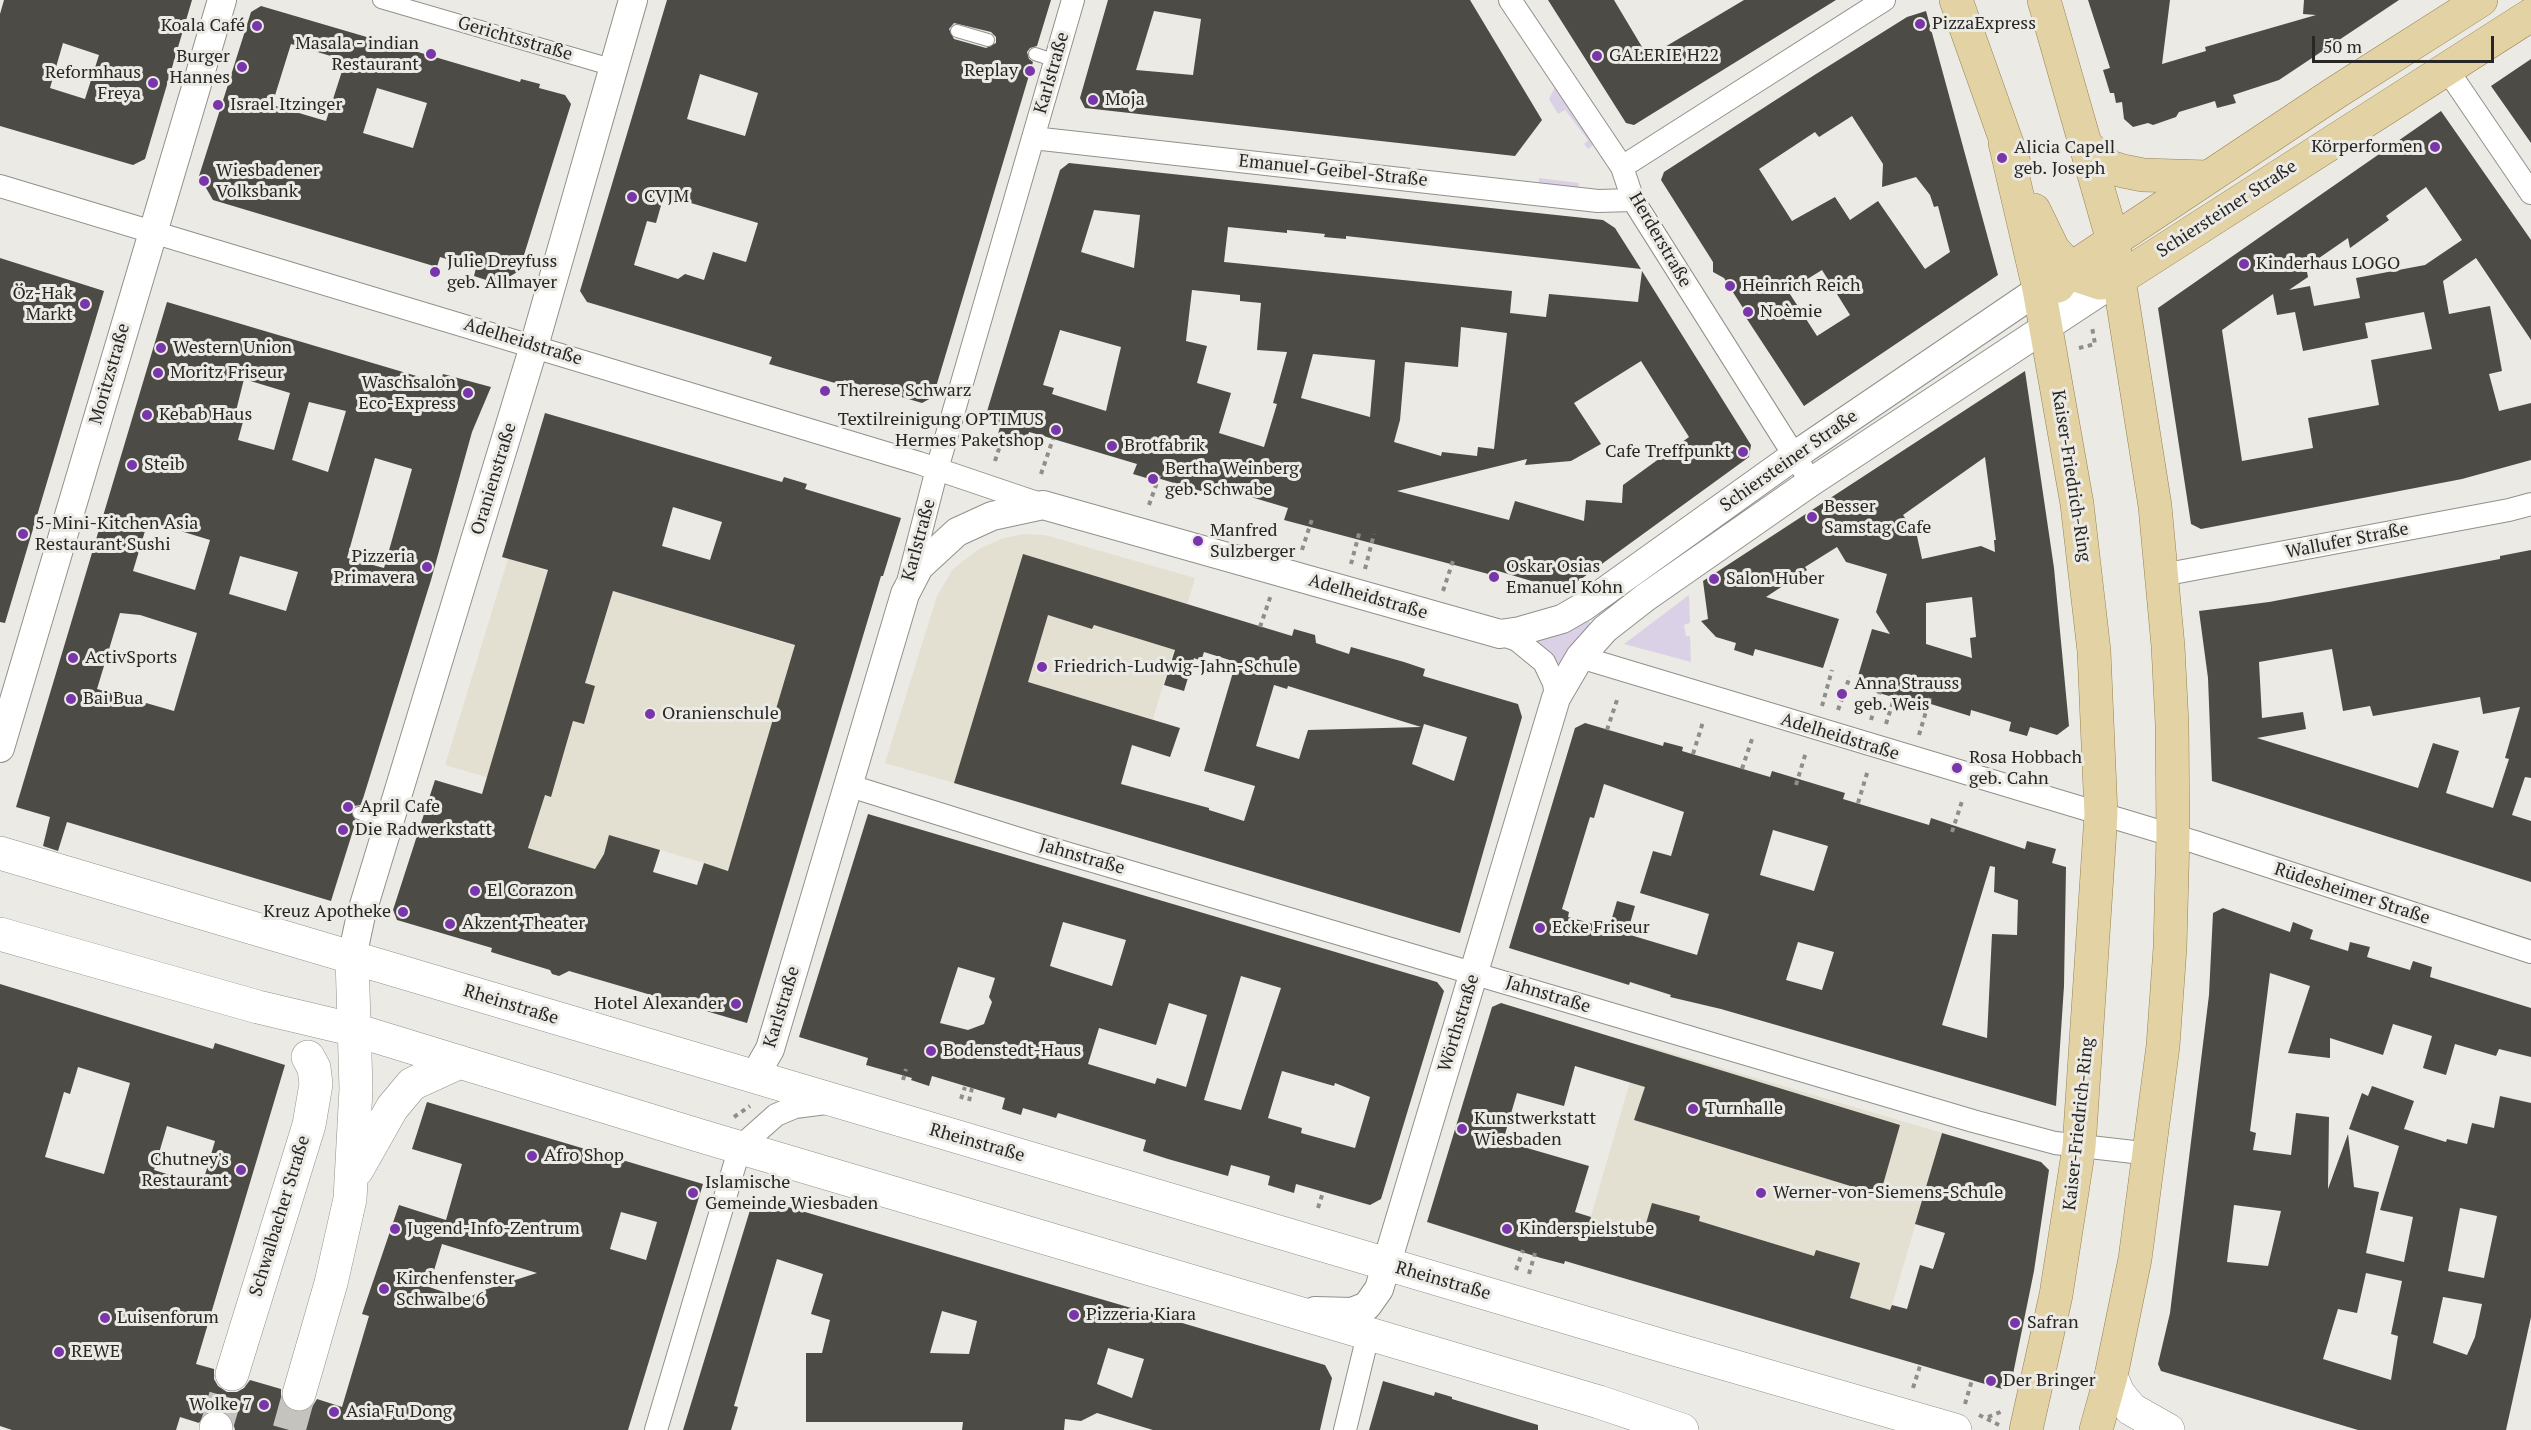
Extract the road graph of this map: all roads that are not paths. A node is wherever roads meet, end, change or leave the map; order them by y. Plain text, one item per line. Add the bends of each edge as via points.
1 (222, 0) edge
2 (381, 0) edge
3 (633, 0) edge
4 (1073, 0) edge
5 (1510, 0) edge
6 (1884, 0) edge
7 (1956, 0) edge
8 (2044, 0) edge
9 (2481, 0) edge
10 (2531, 15) edge
11 (957, 31) dead end
12 (987, 40) dead end
13 (614, 68) junction
14 (2446, 68) junction
15 (1033, 138) junction
16 (2005, 143) junction
17 (2089, 148) junction
18 (1622, 167) junction
19 (2208, 177) junction
20 (0, 186) edge
21 (2531, 193) edge
22 (1633, 200) junction
23 (152, 232) junction
24 (2114, 241) junction
25 (2069, 270) junction
26 (2119, 279) junction
27 (2039, 289) junction
28 (2046, 327) junction
29 (534, 346) junction
30 (1794, 456) junction
31 (938, 469) junction
32 (1811, 482) junction
33 (2531, 504) edge
34 (1043, 505) junction
35 (2162, 575) junction
36 (905, 594) junction
37 (1500, 634) junction
38 (1580, 657) junction
39 (1556, 698) junction
40 (0, 748) edge
41 (847, 785) junction
42 (358, 813) dead end
43 (2101, 814) junction
44 (388, 824) junction
45 (2173, 836) junction
46 (0, 853) edge
47 (0, 934) edge
48 (2531, 952) edge
49 (351, 957) junction
50 (1474, 973) junction
51 (258, 1007) junction
52 (355, 1030) junction
53 (308, 1057) junction
54 (460, 1062) junction
55 (754, 1077) junction
56 (866, 1110) junction
57 (356, 1117) junction
58 (740, 1147) junction
59 (2079, 1147) junction
60 (2151, 1154) junction
61 (352, 1180) junction
62 (1387, 1264) junction
63 (1280, 1308) junction
64 (1368, 1335) junction
65 (232, 1374) tunnel mouth
66 (2111, 1377) junction
67 (299, 1394) tunnel mouth
68 (1960, 1417) edge
69 (656, 1430) edge
70 (1345, 1430) edge
71 (1682, 1430) edge
72 (2026, 1430) edge
73 (2096, 1430) edge
74 (2168, 1430) edge

1 - 23 street, Moritzstraße
2 - 13 street, Gerichtsstraße
3 - 13 street, Oranienstraße
4 - 15 street, Karlstraße via 1045,58
5 - 18 street, Herderstraße
6 - 18 street
7 - 16 main road, Kaiser-Friedrich-Ring
8 - 17 main road
9 - 19 main road, Schiersteiner Straße
10 - 14 main road, Schiersteiner Straße
11 - 12 lane
13 - 29 street, Oranienstraße
14 - 21 street
14 - 26 main road, Schiersteiner Straße
15 - 22 street, Emanuel-Geibel-Straße via 1598,201
15 - 31 street, Karlstraße
16 - 25 main road, Kaiser-Friedrich-Ring via 2049,242
16 - 27 main road, Kaiser-Friedrich-Ring
17 - 19 main road via 2110,167 2123,171
17 - 24 main road
18 - 22 street, Herderstraße
19 - 24 main road, Schiersteiner Straße
20 - 23 street, Adelheidstraße
22 - 30 street, Herderstraße
23 - 29 street, Adelheidstraße
23 - 40 street, Moritzstraße
24 - 25 main road, Schiersteiner Straße
24 - 26 main road
25 - 26 main road via 2091,282
25 - 27 street, Schiersteiner Straße
25 - 28 main road, Schiersteiner Straße via 2052,296
26 - 28 street, Schiersteiner Straße
26 - 35 main road via 2141,409
27 - 28 main road, Kaiser-Friedrich-Ring
27 - 30 street, Schiersteiner Straße
28 - 32 street, Schiersteiner Straße
28 - 43 main road, Kaiser-Friedrich-Ring via 2078,504 2094,651
29 - 31 street, Adelheidstraße
29 - 44 street, Oranienstraße
30 - 32 street, Herderstraße
30 - 37 street, Schiersteiner Straße via 1583,607 1562,619
31 - 34 street, Adelheidstraße
31 - 36 street, Karlstraße
32 - 38 street, Schiersteiner Straße via 1646,597 1605,629
33 - 35 street, Wallufer Straße
34 - 36 street, Adelheidstraße via 992,516 957,532 919,567
34 - 37 street, Adelheidstraße
35 - 45 main road via 2172,724
36 - 41 street, Karlstraße
37 - 39 street, Adelheidstraße via 1517,640 1544,662
38 - 39 street, Wörthstraße
38 - 43 street, Adelheidstraße
39 - 50 street, Wörthstraße
41 - 50 street, Jahnstraße
41 - 55 street, Karlstraße via 770,1049
42 - 44 lane
43 - 45 street
43 - 59 main road, Kaiser-Friedrich-Ring
44 - 49 street, Oranienstraße
45 - 48 street, Rüdesheimer Straße
45 - 60 main road via 2165,1013
46 - 49 main road, Rheinstraße
47 - 51 main road
49 - 52 main road
49 - 55 main road, Rheinstraße
50 - 59 street, Jahnstraße via 1965,1118
50 - 62 street, Wörthstraße
51 - 52 main road
51 - 53 main road, Schwalbacher Straße
52 - 54 main road
52 - 57 main road
53 - 57 main road, Schwalbacher Straße via 328,1077
53 - 65 main road, Schwalbacher Straße via 316,1084 309,1125
54 - 58 main road
54 - 61 main road via 412,1084 373,1139
55 - 56 main road, Rheinstraße
56 - 58 street via 825,1103 795,1107 776,1115
56 - 62 main road, Rheinstraße
57 - 61 main road
58 - 63 main road
58 - 69 street
59 - 60 street, Jahnstraße
59 - 72 main road, Kaiser-Friedrich-Ring via 2056,1295
60 - 66 main road
61 - 67 main road via 333,1273
62 - 63 street, Wörthstraße via 1377,1293 1360,1310
62 - 68 main road, Rheinstraße
63 - 64 main road
64 - 70 street
64 - 71 main road
66 - 73 main road
66 - 74 main road via 2131,1409

